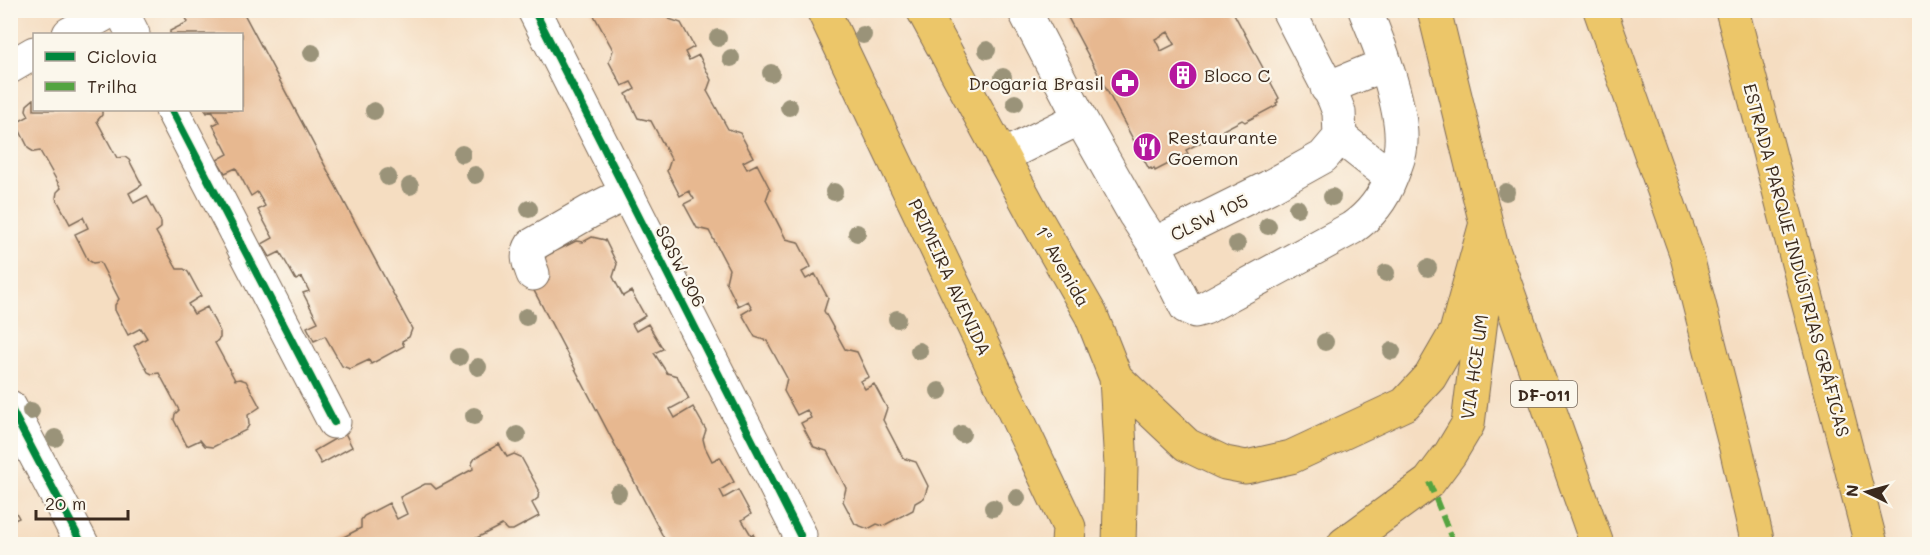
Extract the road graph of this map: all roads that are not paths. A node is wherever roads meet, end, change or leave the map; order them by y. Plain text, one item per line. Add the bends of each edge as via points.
1 (112, 10) edge
2 (121, 10) edge
3 (534, 10) edge
4 (823, 10) edge
5 (923, 10) edge
6 (1024, 10) edge
7 (1288, 10) edge
8 (1365, 10) edge
9 (1434, 10) edge
10 (1600, 10) edge
11 (1732, 10) edge
12 (71, 33) edge
13 (132, 33) edge
14 (33, 54) edge
15 (1384, 65) junction
16 (10, 67) edge
17 (1327, 88) junction
18 (173, 111) edge
19 (1080, 118) junction
20 (1340, 137) junction
21 (1003, 156) junction
22 (1391, 177) junction
23 (627, 193) junction
24 (1489, 233) junction
25 (1154, 244) junction
26 (533, 274) dead end
27 (1116, 378) junction
28 (10, 407) edge
29 (334, 422) dead end
30 (800, 535) dead end
31 (82, 544) edge
32 (1068, 544) edge
33 (1119, 544) edge
34 (1344, 544) edge
35 (1597, 544) edge
36 (1758, 544) edge
37 (1871, 544) edge

1 - 12 street
2 - 13 street
3 - 23 street, SQSW 306
4 - 32 main road, PRIMEIRA AVENIDA via 1069,527
5 - 21 main road, 1ª Avenida
6 - 19 street, CLSW 105
7 - 17 street
8 - 15 street
9 - 24 main road, DF-011
10 - 36 main road via 1686,253
11 - 37 main road, ESTRADA PARQUE INDÚSTRIAS GRÁFICAS
14 - 16 street
15 - 17 street
15 - 22 street via 1401,129 1400,151
17 - 20 street via 1339,112
18 - 29 street
19 - 21 street
19 - 25 street, CLSW 105
20 - 22 street
20 - 25 street, CLSW 105 via 1323,158
21 - 27 main road, 1ª Avenida via 1091,315
22 - 25 street via 1384,195 1366,219 1195,311 1186,307
23 - 26 street via 532,245 527,259
23 - 30 street, SQSW 306
24 - 27 main road via 1456,332 1430,377 1405,404 1291,457 1246,467 1225,463 1186,445
24 - 34 main road, VIA HCE UM via 1468,424 1429,482
24 - 35 main road, DF-011
27 - 33 main road, 1ª Avenida via 1121,466
28 - 31 street

